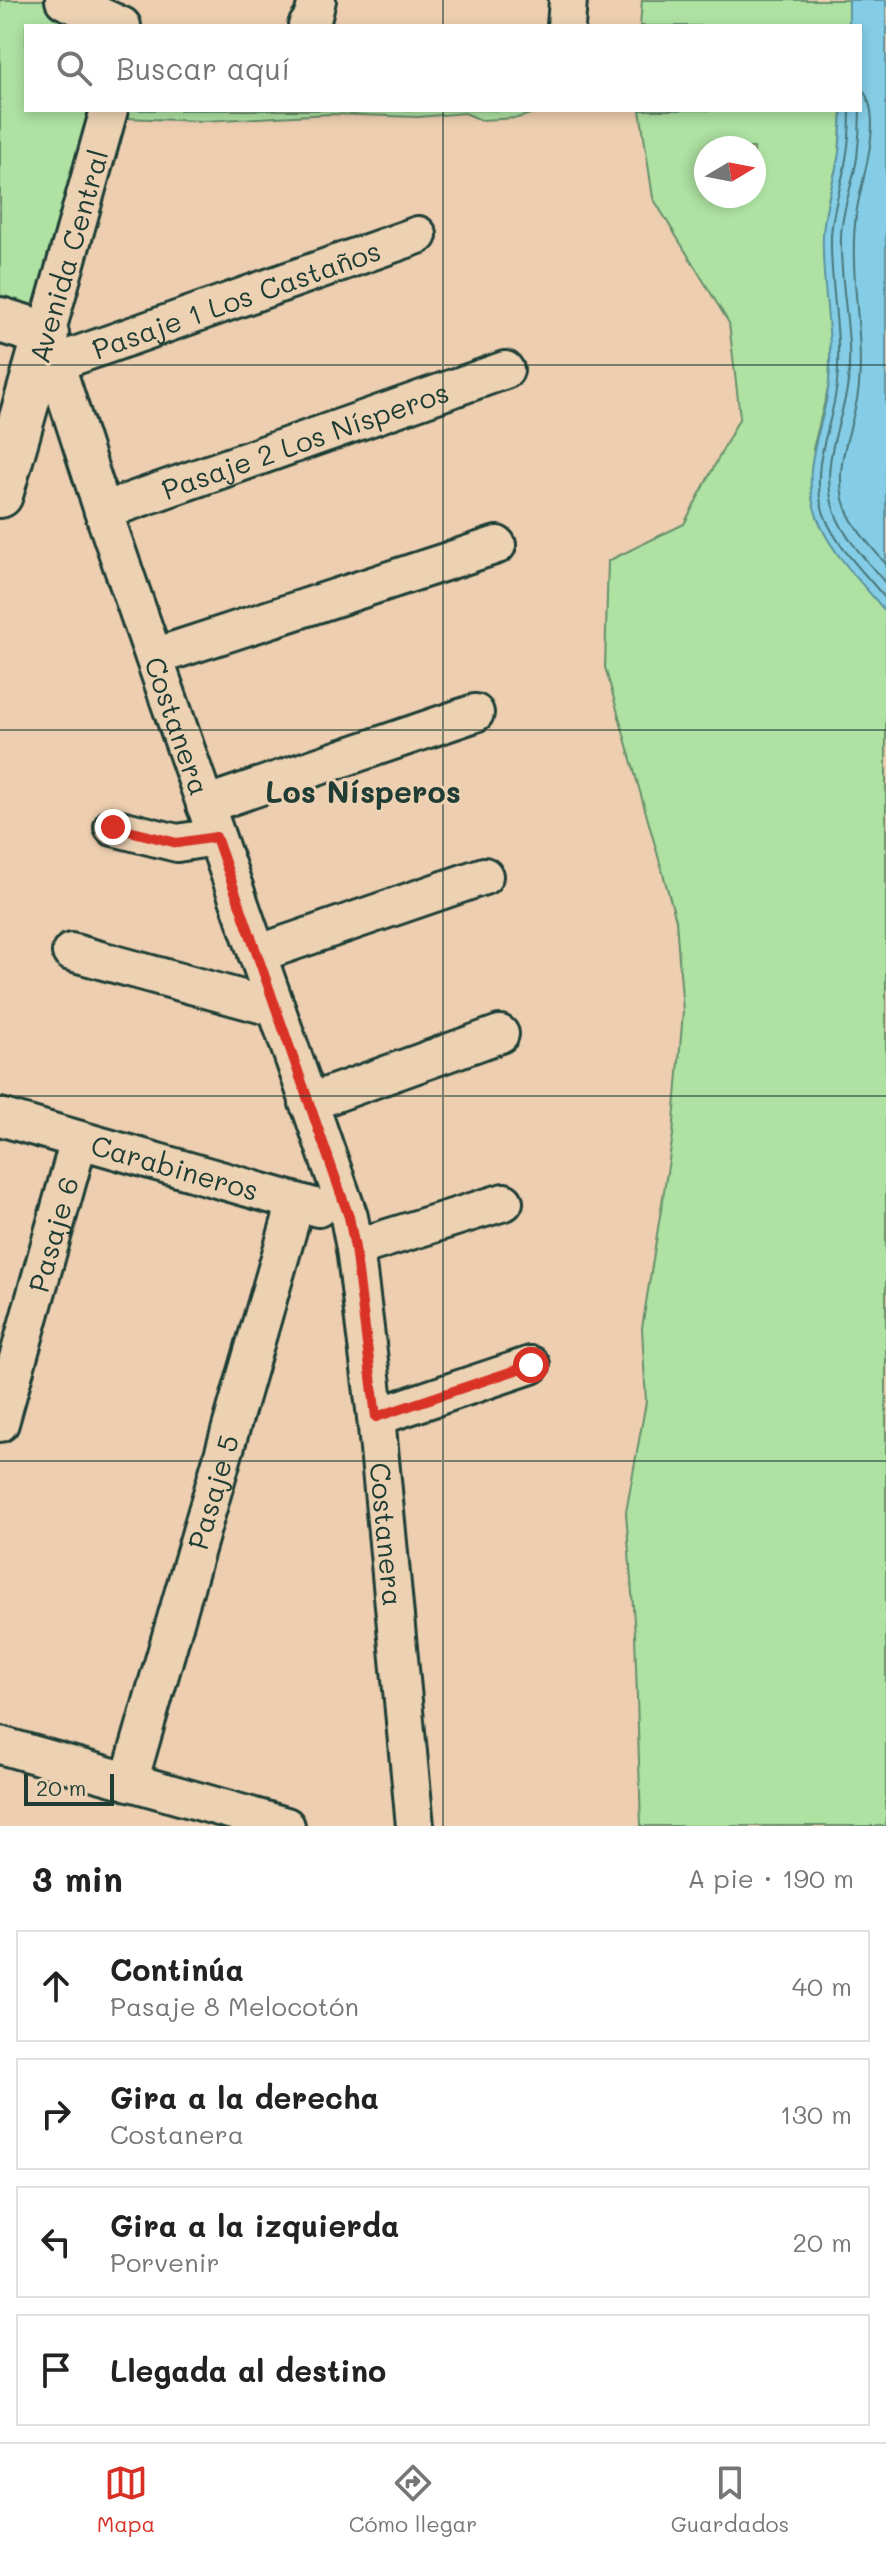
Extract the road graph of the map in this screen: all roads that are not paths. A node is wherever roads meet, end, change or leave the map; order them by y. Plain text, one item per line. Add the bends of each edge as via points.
1 (64, 0) edge
2 (317, 0) edge
3 (568, 0) edge
4 (118, 24) edge
5 (308, 24) edge
6 (566, 24) edge
7 (109, 112) edge
8 (418, 235) dead end
9 (0, 320) edge
10 (50, 348) junction
11 (505, 370) dead end
12 (0, 495) edge
13 (103, 511) junction
14 (497, 545) dead end
15 (154, 657) junction
16 (475, 713) dead end
17 (211, 821) junction
18 (113, 827) dead end
19 (484, 876) dead end
20 (71, 952) dead end
21 (257, 954) junction
22 (275, 1008) junction
23 (500, 1034) dead end
24 (308, 1103) junction
25 (0, 1117) edge
26 (79, 1140) junction
27 (296, 1202) junction
28 (504, 1202) dead end
29 (352, 1232) junction
30 (531, 1365) dead end
31 (376, 1417) junction
32 (0, 1423) edge
33 (0, 1745) edge
34 (129, 1782) junction
35 (175, 1811) edge
36 (286, 1826) edge
37 (415, 1826) edge

1 - 4 street
2 - 5 street
3 - 6 street
7 - 10 street, Avenida Central
8 - 10 street, Pasaje 1 Los Castaños
9 - 10 street
10 - 12 street, Avenida Central
10 - 13 street, Costanera
11 - 13 street, Pasaje 2 Los Nísperos
13 - 15 street, Costanera
14 - 15 street
15 - 17 street, Costanera
16 - 17 street
17 - 18 street via 177,843
17 - 21 street, Costanera
19 - 21 street
20 - 22 street
21 - 22 street, Costanera
22 - 24 street, Costanera
23 - 24 street
24 - 29 street, Costanera
25 - 26 street, Carabineros
26 - 27 street, Carabineros
26 - 32 street, Pasaje 6
27 - 29 street, Carabineros
27 - 34 street, Pasaje 5
28 - 29 street
29 - 31 street, Costanera
30 - 31 street
31 - 37 street, Costanera
33 - 34 street
34 - 35 street
35 - 36 street

